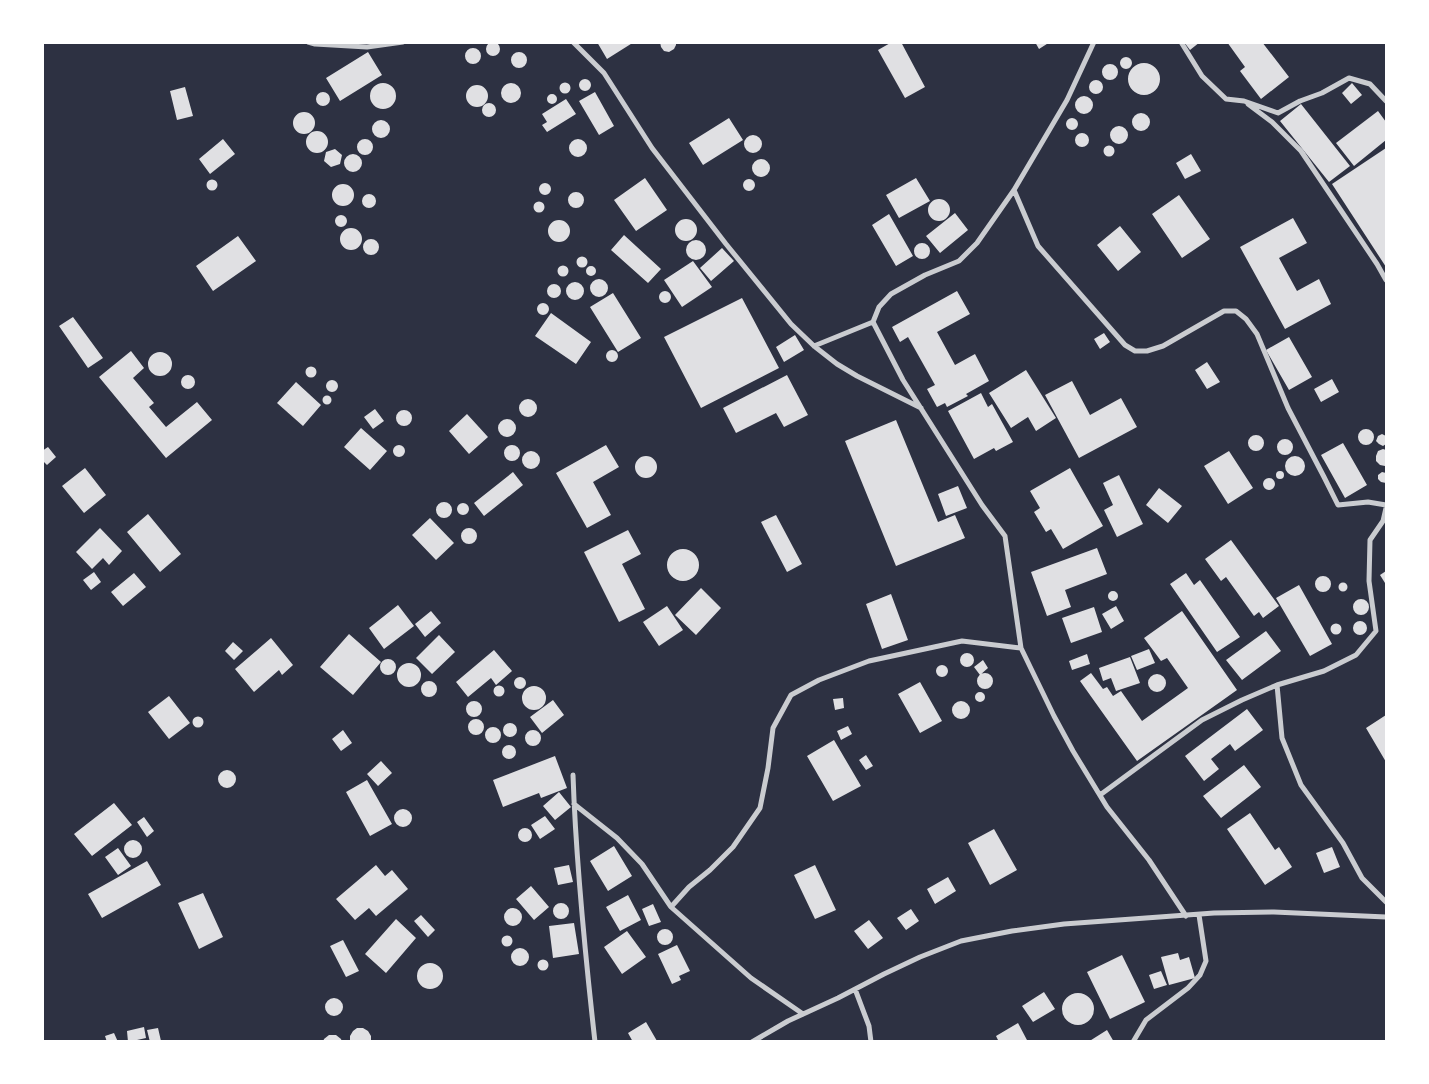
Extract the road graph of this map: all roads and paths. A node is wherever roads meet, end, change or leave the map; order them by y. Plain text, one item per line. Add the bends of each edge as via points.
1 (308, 42) edge
2 (403, 42) edge
3 (573, 42) edge
4 (1094, 42) edge
5 (1180, 42) edge
6 (1244, 101) junction
7 (1386, 101) edge
8 (1014, 190) junction
9 (1386, 280) edge
10 (873, 322) junction
11 (814, 346) junction
12 (922, 408) junction
13 (1386, 506) edge
14 (1022, 648) junction
15 (1277, 685) junction
16 (573, 775) dead end
17 (1100, 795) junction
18 (574, 804) junction
19 (1386, 902) edge
20 (671, 907) junction
21 (1199, 915) junction
22 (1186, 916) junction
23 (1386, 917) edge
24 (855, 989) junction
25 (803, 1014) junction
26 (595, 1042) edge
27 (752, 1042) edge
28 (871, 1042) edge
29 (1133, 1042) edge

1 - 2 street via 367,47
3 - 11 street via 604,73 652,148 750,274 791,324
4 - 8 street via 1067,100
5 - 6 street via 1202,76 1226,99
6 - 7 street via 1278,113 1349,78 1370,84
6 - 9 street via 1302,151
8 - 10 street via 977,243 959,261 891,294 879,307
8 - 13 street via 1038,246 1125,345 1136,351 1163,346 1224,311 1236,311 1246,319 1258,334 1288,408 1338,505 1368,502
10 - 11 street
10 - 12 street
11 - 12 street via 857,376
12 - 14 street via 1005,536
13 - 15 street via 1382,521 1370,540 1368,581 1376,631 1356,655 1324,671
14 - 17 street via 1054,716
14 - 20 street via 962,641 869,661 819,680 791,695 773,728 760,808 733,847
15 - 17 street via 1202,720
15 - 19 street via 1282,738 1301,785 1343,843 1362,878
16 - 18 street
17 - 22 street
18 - 20 street via 617,838 642,864
18 - 26 street
20 - 25 street via 751,978
21 - 22 street
21 - 23 street via 1274,912
21 - 29 street via 1206,961 1200,975 1146,1020
22 - 24 street via 1064,924 961,941
24 - 25 street
24 - 28 street via 869,1026
25 - 27 street

